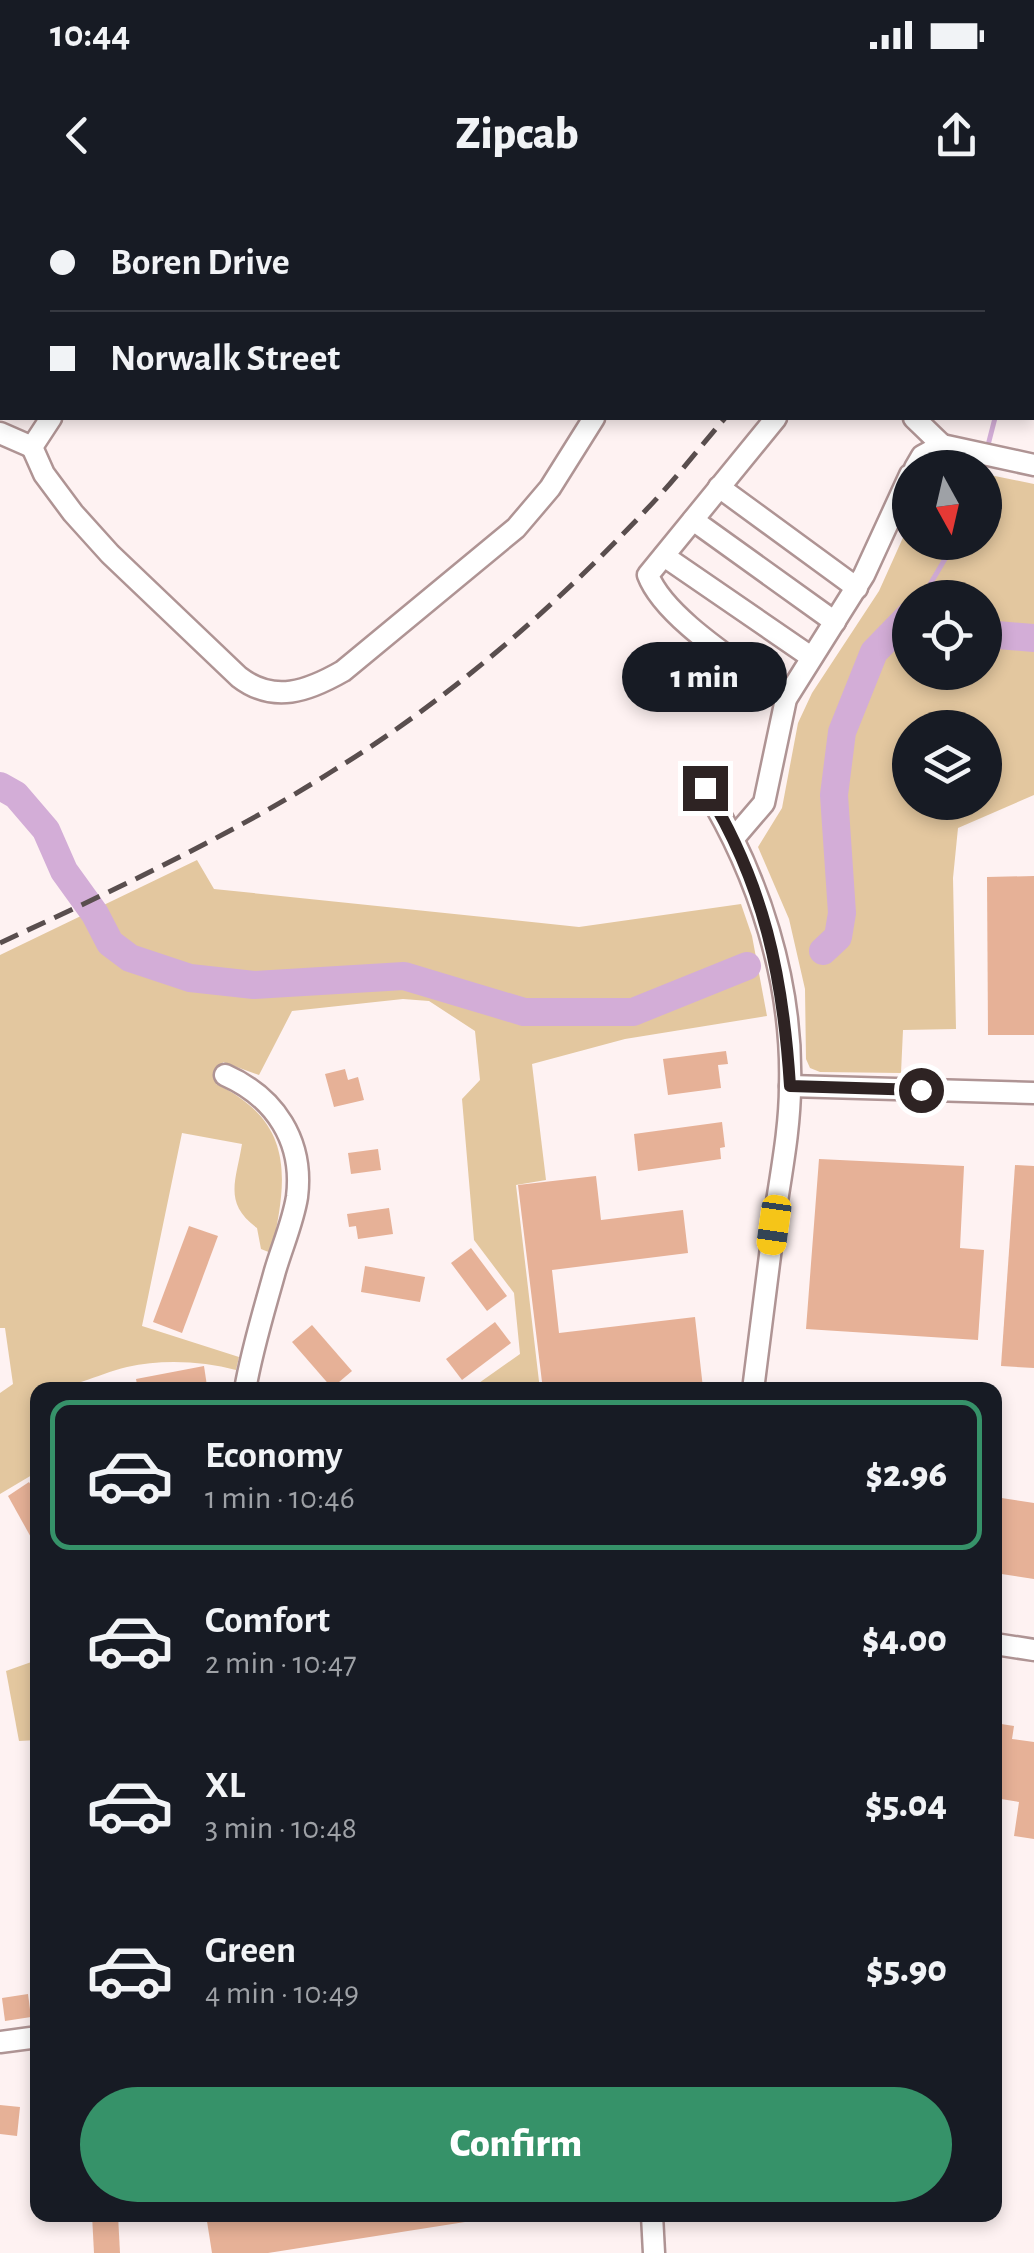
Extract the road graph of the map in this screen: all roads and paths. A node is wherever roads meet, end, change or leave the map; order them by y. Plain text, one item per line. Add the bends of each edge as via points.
1 (50, 420) edge
2 (592, 420) edge
3 (774, 420) edge
4 (916, 420) edge
5 (0, 433) edge
6 (942, 445) junction
7 (32, 447) junction
8 (933, 450) edge
9 (1034, 465) edge
10 (719, 488) junction
11 (892, 513) edge
12 (693, 520) junction
13 (664, 556) junction
14 (857, 588) junction
15 (835, 622) junction
16 (811, 658) junction
17 (786, 698) junction
18 (705, 788) dead end
19 (734, 838) junction
20 (225, 1076) dead end
21 (790, 1086) junction
22 (1034, 1093) edge
23 (246, 1382) edge
24 (754, 1382) edge
25 (1002, 1645) edge
26 (1034, 1650) edge
27 (30, 2037) edge
28 (0, 2042) edge
29 (652, 2222) edge
30 (654, 2253) edge

1 - 7 street
2 - 7 street via 516,528 342,671 279,694 252,688 110,554 44,474
3 - 10 street
4 - 6 street
5 - 7 street
6 - 8 street
6 - 9 street
10 - 12 street
10 - 14 street
11 - 14 street
12 - 13 street
12 - 15 street
13 - 16 street
13 - 17 street via 648,575 654,591
14 - 15 street
15 - 16 street
16 - 17 street
17 - 19 street via 764,802
18 - 19 street
19 - 21 street via 777,961
20 - 23 street via 259,1092 274,1108 297,1168 296,1198
21 - 22 street
21 - 24 street
25 - 26 street
27 - 28 street
29 - 30 street

